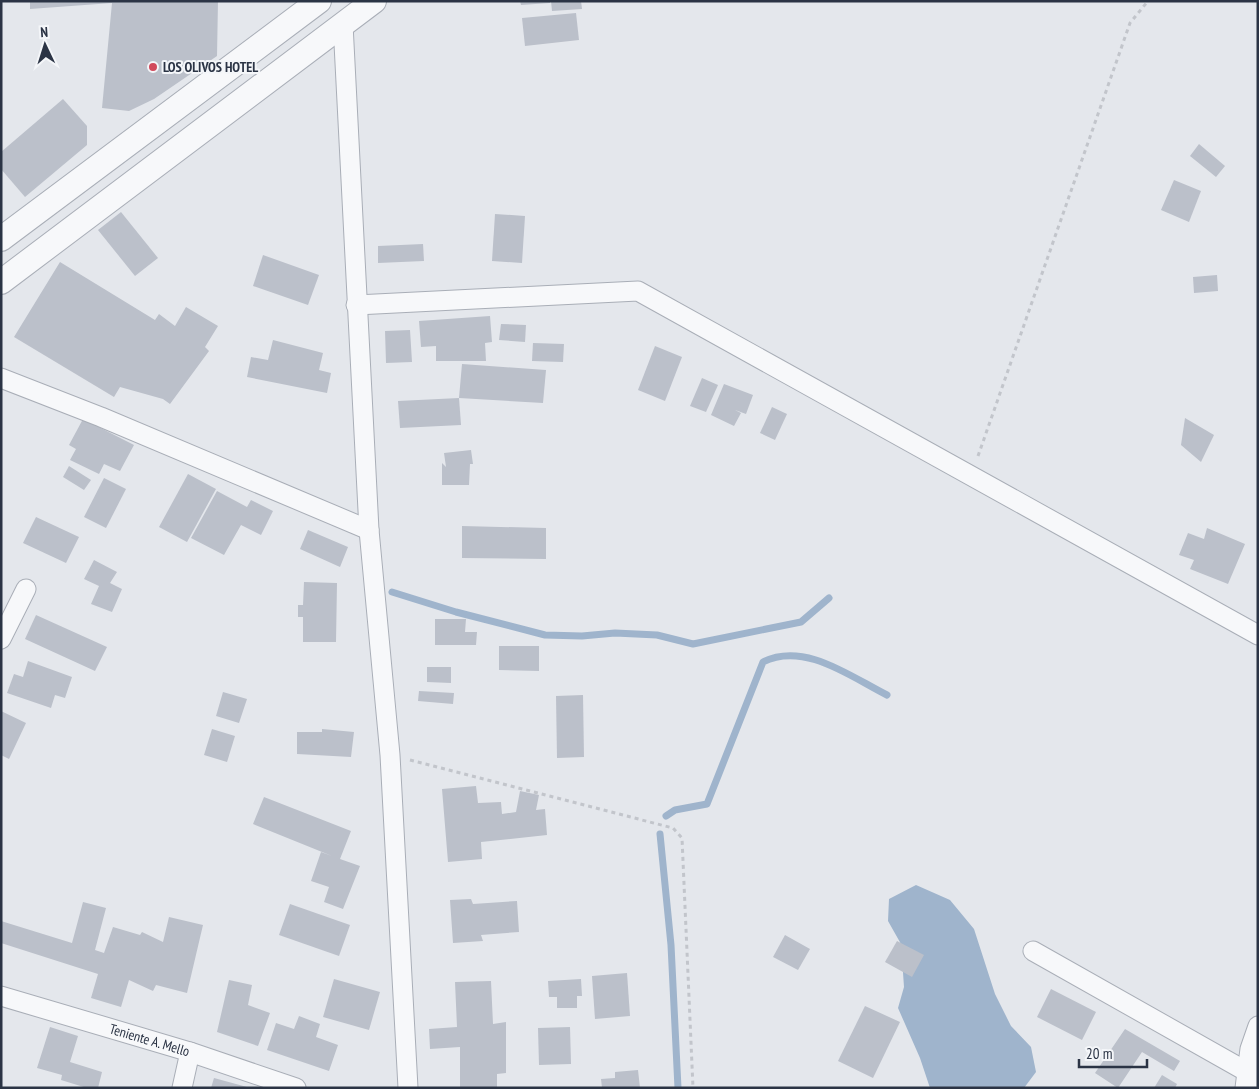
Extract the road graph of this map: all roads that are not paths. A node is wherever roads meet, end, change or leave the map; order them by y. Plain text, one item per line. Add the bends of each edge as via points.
1 (319, 1) edge
2 (374, 1) edge
3 (343, 24) junction
4 (1, 238) edge
5 (1, 282) edge
6 (356, 305) junction
7 (1, 378) edge
8 (368, 530) junction
9 (26, 589) dead end
10 (1258, 635) edge
11 (1, 639) edge
12 (1033, 951) dead end
13 (1, 996) edge
14 (1258, 1026) edge
15 (190, 1052) junction
16 (1250, 1079) edge
17 (182, 1088) edge
18 (296, 1088) edge
19 (408, 1088) edge

1 - 4 street
2 - 3 street
3 - 5 street
3 - 6 street
6 - 8 street
6 - 10 street via 638,291
7 - 8 street
8 - 19 street via 390,755
9 - 11 street
12 - 16 street
13 - 15 street, Teniente A. Mello
14 - 16 street via 1250,1049
15 - 17 street
15 - 18 street, Teniente A. Mello

